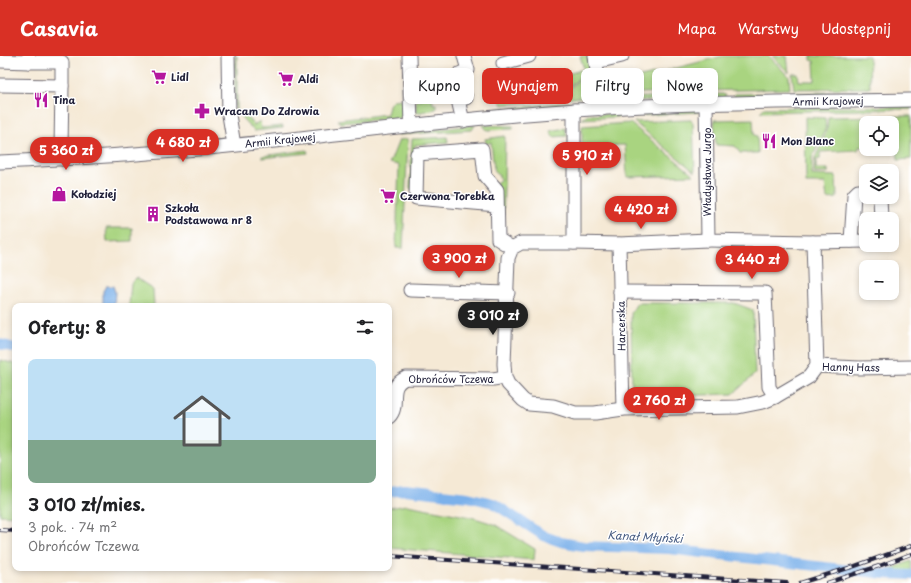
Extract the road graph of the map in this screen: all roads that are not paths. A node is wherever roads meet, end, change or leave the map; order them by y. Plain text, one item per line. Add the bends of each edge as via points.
1 (228, 56) edge
2 (409, 56) edge
3 (464, 56) edge
4 (529, 56) edge
5 (622, 56) edge
6 (29, 59) edge
7 (595, 59) edge
8 (0, 62) edge
9 (503, 63) dead end
10 (0, 86) edge
11 (62, 86) junction
12 (911, 100) edge
13 (718, 103) edge
14 (689, 104) edge
15 (706, 104) edge
16 (602, 109) junction
17 (574, 110) junction
18 (463, 121) junction
19 (411, 126) junction
20 (234, 145) junction
21 (62, 159) junction
22 (0, 162) edge
23 (859, 191) edge
24 (497, 205) junction
25 (708, 240) junction
26 (851, 241) junction
27 (859, 241) edge
28 (574, 242) junction
29 (813, 242) junction
30 (619, 244) junction
31 (512, 248) junction
32 (410, 290) dead end
33 (620, 292) junction
34 (508, 293) junction
35 (817, 366) junction
36 (911, 367) edge
37 (505, 377) junction
38 (775, 397) junction
39 (623, 408) junction
40 (392, 412) edge

1 - 20 street via 229,115
2 - 19 street
3 - 18 street via 468,70 459,74 466,98 458,100
4 - 9 street
5 - 7 street
6 - 8 street
6 - 11 street via 62,62
7 - 16 street
10 - 11 street
11 - 21 street
12 - 13 street, Armii Krajowej
14 - 16 street, Armii Krajowej
15 - 25 street, Władysława Jurgo
16 - 17 street, Armii Krajowej
17 - 18 street, Armii Krajowej
17 - 28 street
18 - 19 street, Armii Krajowej
19 - 20 street, Armii Krajowej
20 - 21 street, Armii Krajowej
21 - 22 street, Armii Krajowej
23 - 26 street via 854,195
24 - 24 street via 497,190 485,176 482,149 417,154 416,198
24 - 31 street via 498,239
25 - 29 street
25 - 30 street
26 - 27 street
26 - 29 street
28 - 30 street
28 - 31 street via 522,243
29 - 35 street
30 - 33 street, Harcerska
31 - 34 street, Obrońców Tczewa via 508,258
32 - 34 street
33 - 38 street via 765,293 769,387
33 - 39 street, Harcerska
34 - 37 street, Obrońców Tczewa
35 - 36 street, Hanny Hass
35 - 38 street, Hanny Hass via 809,376
37 - 39 street, Hanny Hass via 523,400 532,404 552,406 575,413 608,412
37 - 40 street, Obrońców Tczewa via 493,380 406,378 396,387
38 - 39 street, Hanny Hass via 737,407

